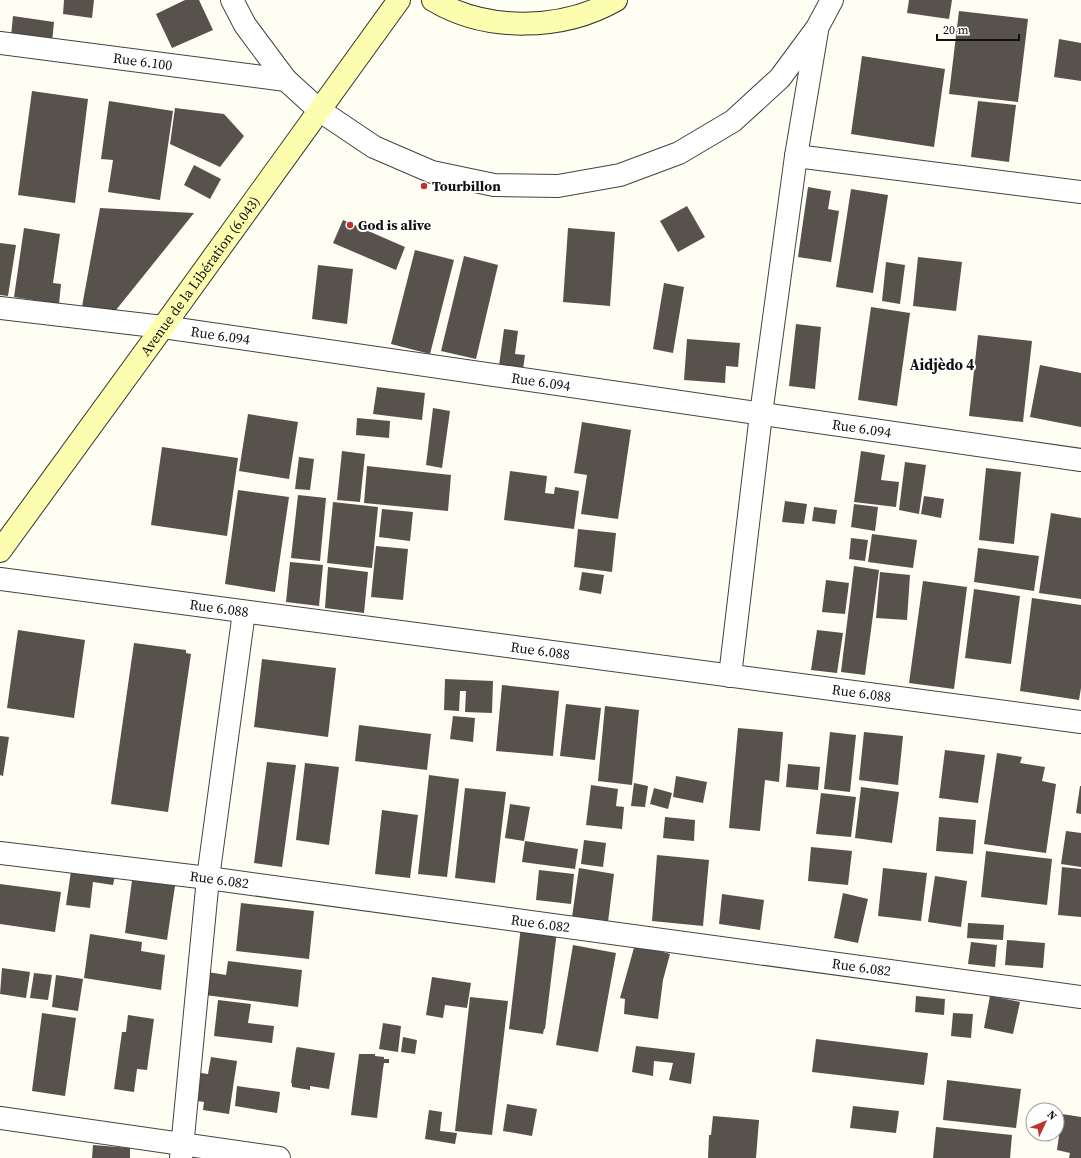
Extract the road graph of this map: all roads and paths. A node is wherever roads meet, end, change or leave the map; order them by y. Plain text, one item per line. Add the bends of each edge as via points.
1 (232, 0) edge
2 (399, 0) edge
3 (433, 0) edge
4 (616, 0) edge
5 (832, 0) edge
6 (817, 28) junction
7 (0, 43) edge
8 (286, 80) junction
9 (319, 110) junction
10 (796, 156) junction
11 (1081, 192) edge
12 (0, 308) edge
13 (164, 327) junction
14 (761, 414) junction
15 (1081, 460) edge
16 (0, 551) edge
17 (0, 579) edge
18 (244, 612) junction
19 (730, 676) junction
20 (1081, 722) edge
21 (0, 853) edge
22 (208, 878) junction
23 (1081, 997) edge
24 (0, 1118) edge
25 (182, 1152) edge
26 (279, 1158) edge

1 - 8 street via 245,25
2 - 9 main road, Avenue de la Libération (6.043)
3 - 4 main road via 480,19 526,24 571,18
5 - 6 street
6 - 9 street via 780,78 733,121 679,153 620,176 558,186 494,185 432,172 374,147
6 - 10 street
7 - 8 street, Rue 6.100
8 - 9 street
9 - 13 main road, Avenue de la Libération (6.043)
10 - 11 street
10 - 14 street
12 - 13 street, Rue 6.094
13 - 14 street, Rue 6.094
13 - 16 main road, Avenue de la Libération (6.043)
14 - 15 street, Rue 6.094
14 - 19 street
17 - 18 street, Rue 6.088
18 - 19 street, Rue 6.088
18 - 22 street
19 - 20 street, Rue 6.088
21 - 22 street, Rue 6.082
22 - 23 street, Rue 6.082
22 - 25 street
24 - 25 street
25 - 26 street

